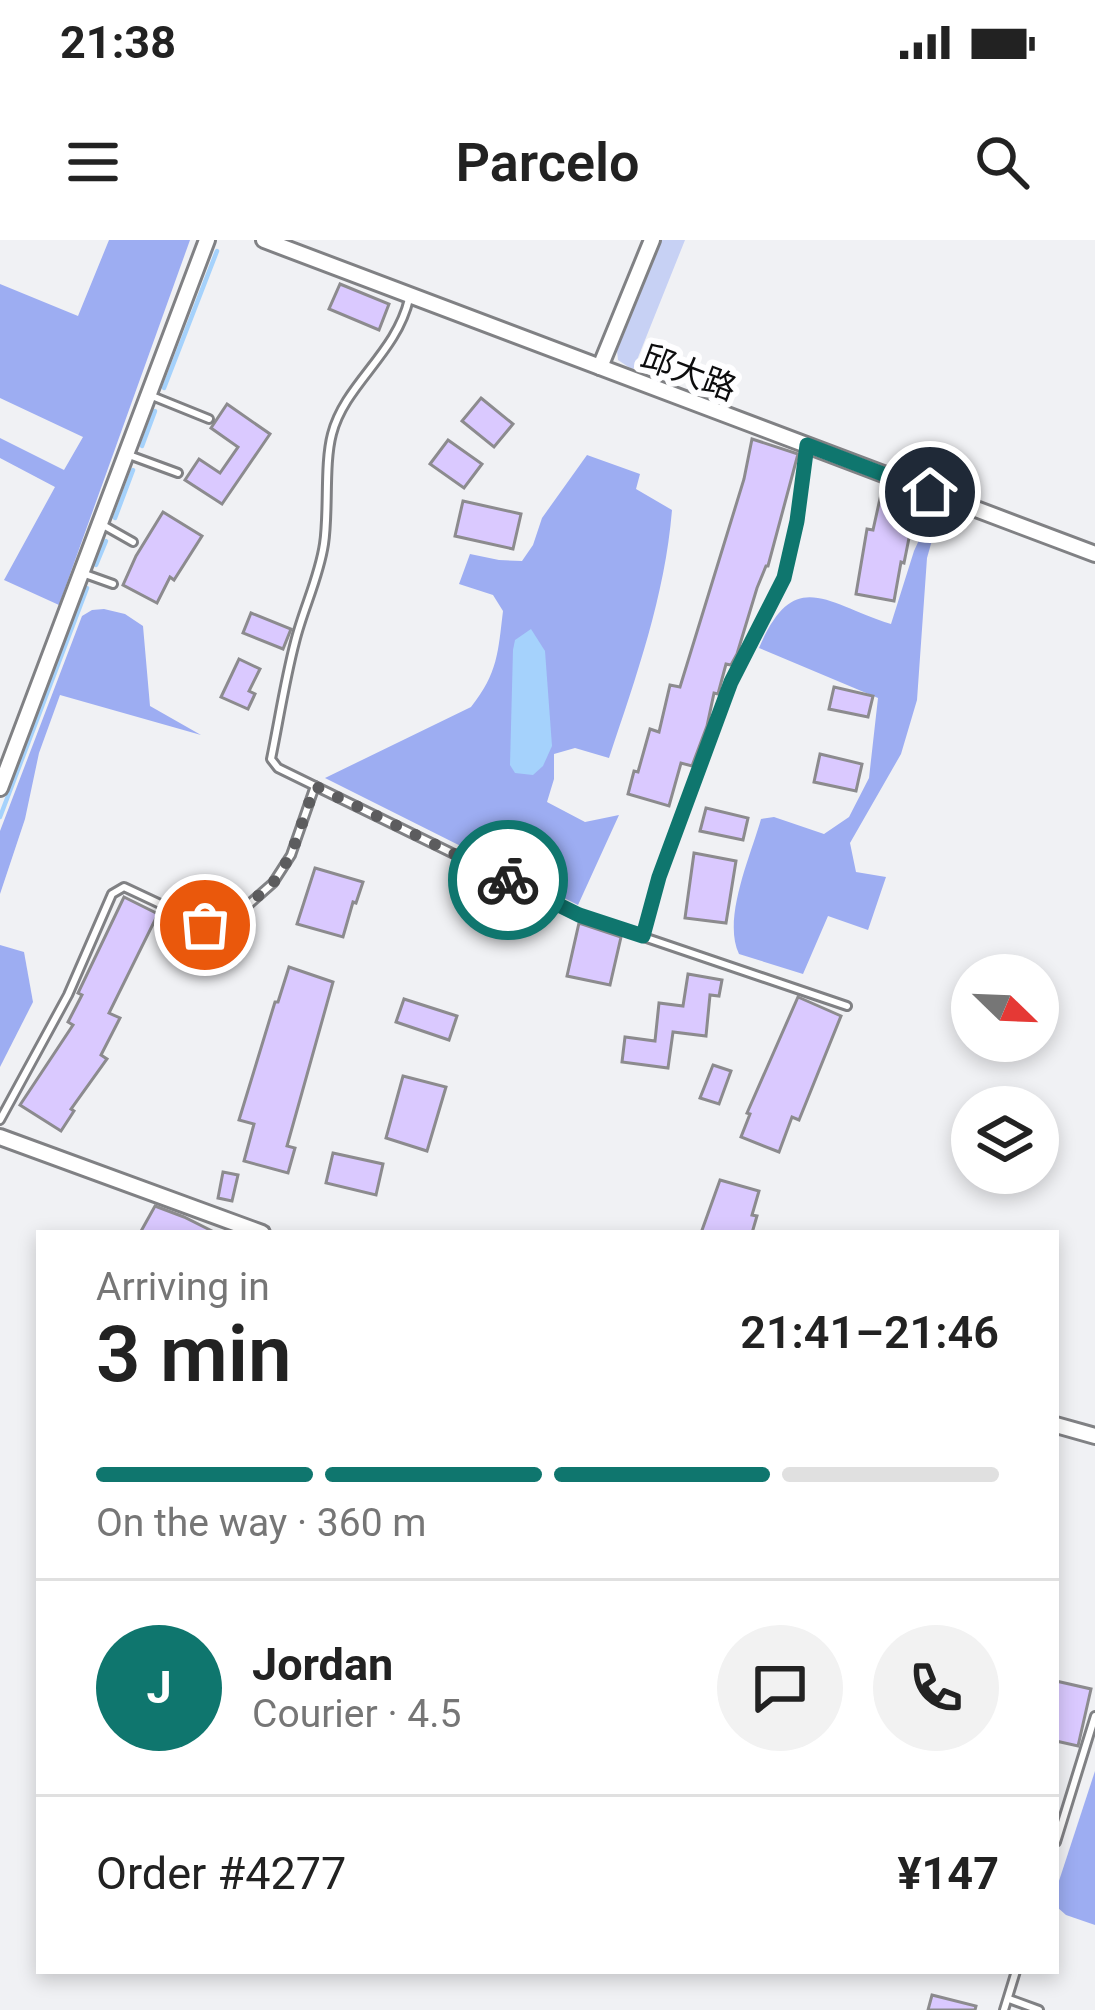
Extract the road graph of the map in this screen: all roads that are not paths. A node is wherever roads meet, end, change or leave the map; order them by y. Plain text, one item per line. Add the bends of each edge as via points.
1 (207, 240) edge
2 (264, 240) edge
3 (652, 240) edge
4 (410, 295) junction
5 (600, 367) junction
6 (148, 395) junction
7 (209, 419) dead end
8 (807, 445) junction
9 (126, 454) junction
10 (178, 472) dead end
11 (100, 524) junction
12 (134, 542) dead end
13 (1095, 554) edge
14 (81, 573) junction
15 (112, 584) dead end
16 (315, 786) junction
17 (0, 788) edge
18 (643, 936) junction
19 (847, 1006) dead end
20 (0, 1120) edge
21 (0, 1137) edge
22 (254, 1230) edge
23 (1059, 1426) edge
24 (1095, 1436) edge
25 (1095, 1716) edge
26 (1059, 1832) edge
27 (1015, 1974) edge
28 (1008, 1998) junction
29 (1004, 2010) edge
30 (1039, 2010) edge

1 - 6 street
2 - 4 street, 邱大路
3 - 5 street
4 - 5 street, 邱大路
4 - 16 lane via 392,341 332,435 324,545 271,759
5 - 8 street, 邱大路
6 - 7 lane
6 - 9 street
8 - 13 street, 邱大路
8 - 18 lane via 784,578 731,682
9 - 10 lane
9 - 11 street
11 - 12 lane
11 - 14 street
14 - 15 lane
14 - 17 street
16 - 18 lane via 579,915
16 - 20 lane via 273,883 224,926 205,925 124,886 112,894
18 - 19 lane
21 - 22 street
23 - 24 street
25 - 26 lane
27 - 28 lane
28 - 29 lane
28 - 30 lane

